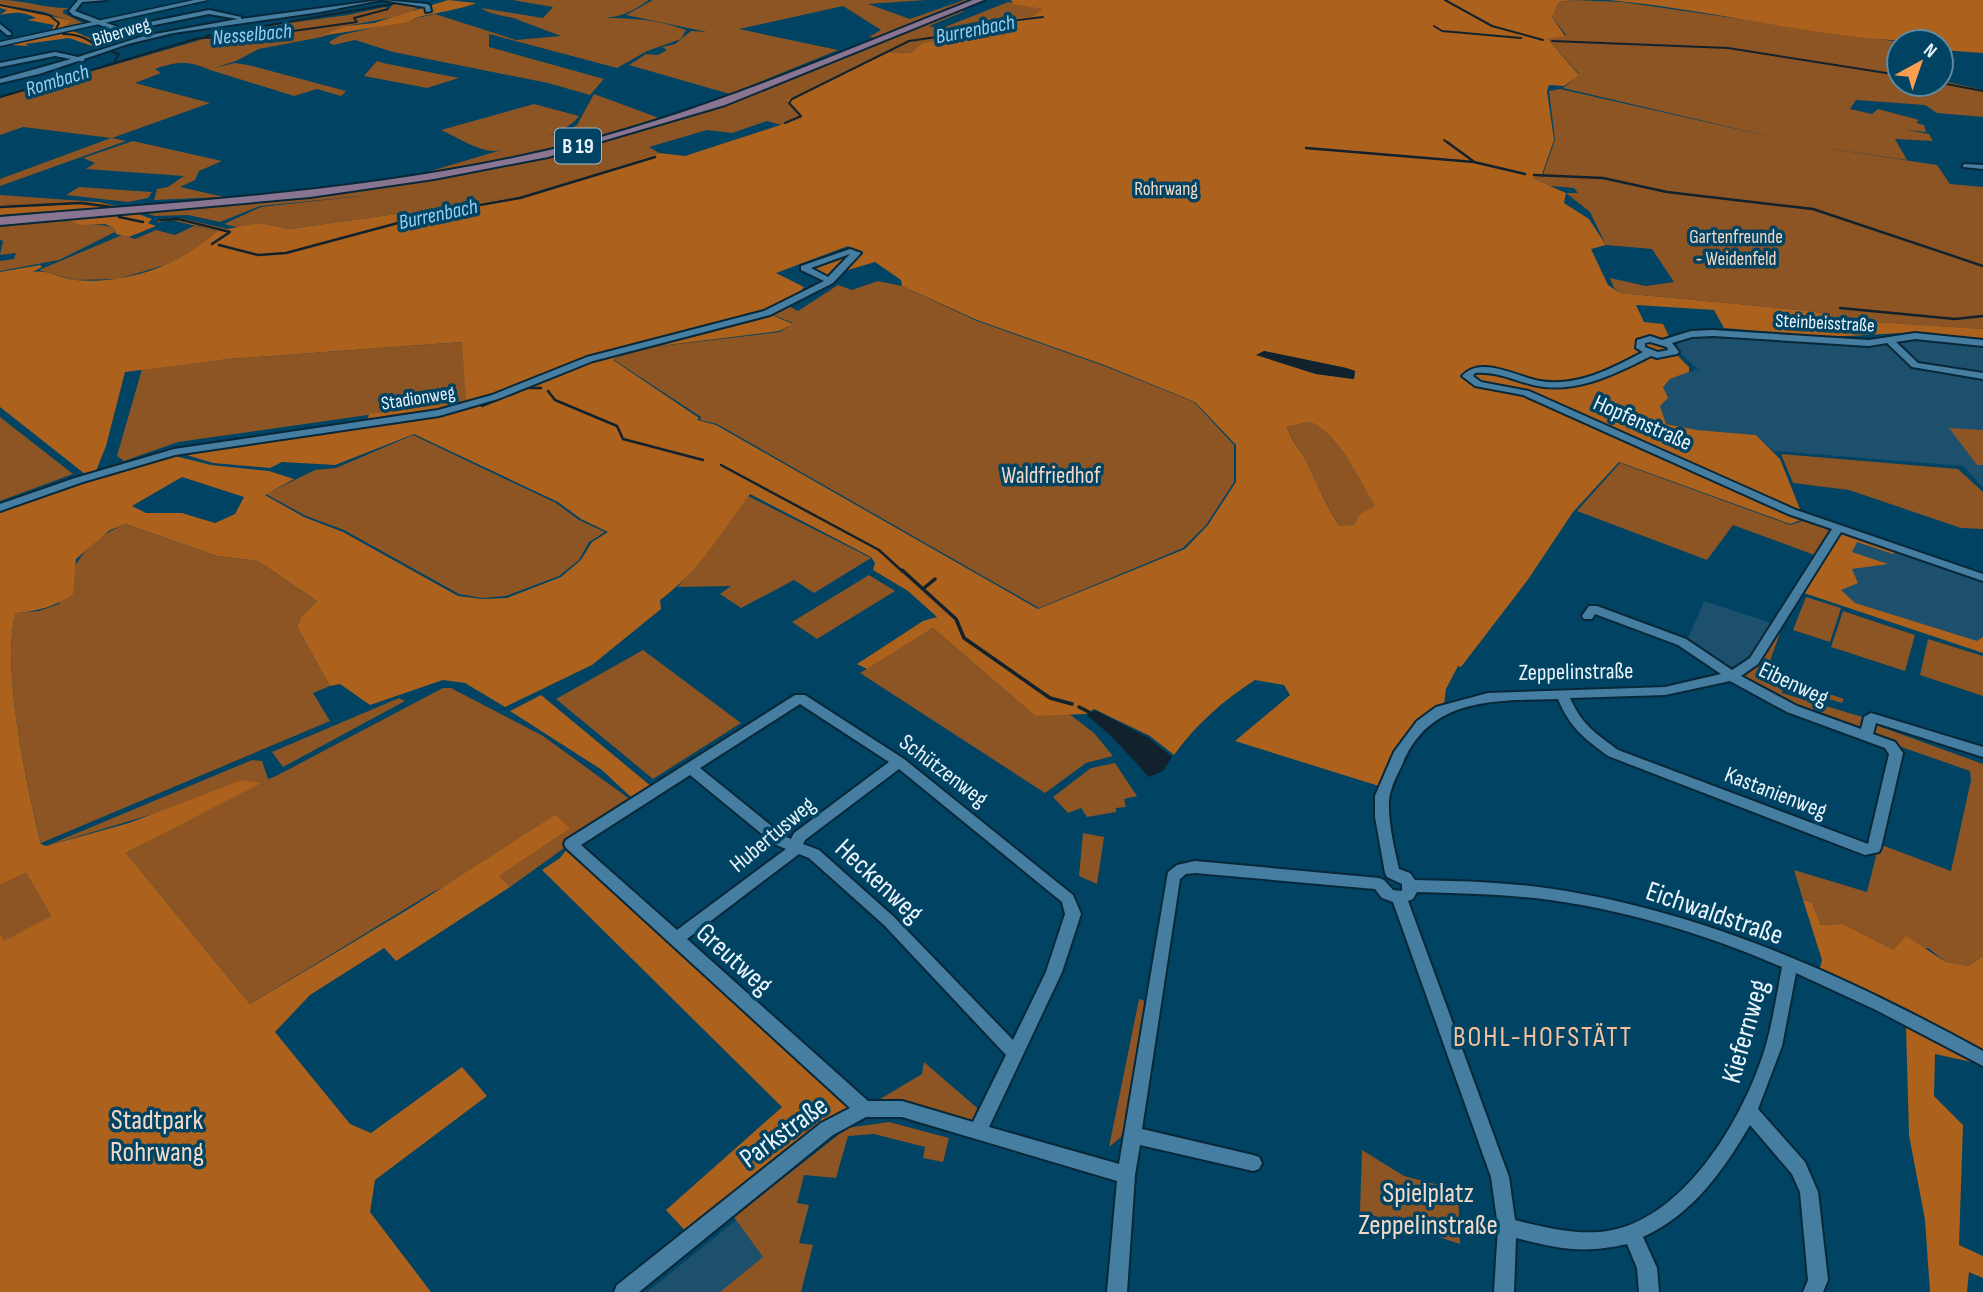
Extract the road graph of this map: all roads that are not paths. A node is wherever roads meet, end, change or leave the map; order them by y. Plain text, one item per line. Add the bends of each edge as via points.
1 (103, 0) edge
2 (204, 0) edge
3 (378, 0) edge
4 (385, 0) edge
5 (980, 0) edge
6 (82, 1) edge
7 (428, 11) dead end
8 (246, 19) junction
9 (98, 24) junction
10 (120, 30) junction
11 (144, 38) junction
12 (0, 45) edge
13 (83, 60) junction
14 (0, 65) edge
15 (0, 81) edge
16 (1965, 166) dead end
17 (1983, 167) edge
18 (0, 221) edge
19 (830, 281) junction
20 (1665, 342) joint
21 (1891, 342) junction
22 (1983, 343) edge
23 (1911, 361) joint
24 (1983, 376) edge
25 (0, 508) edge
26 (1838, 528) junction
27 (1983, 578) edge
28 (1588, 616) dead end
29 (1732, 676) junction
30 (1562, 694) junction
31 (1866, 736) junction
32 (1983, 752) edge
33 (899, 762) junction
34 (691, 768) junction
35 (571, 844) joint
36 (796, 847) junction
37 (1392, 873) junction
38 (1379, 884) junction
39 (1405, 892) junction
40 (1170, 895) joint
41 (675, 940) junction
42 (1790, 965) junction
43 (1016, 1055) junction
44 (1983, 1059) edge
45 (864, 1109) junction
46 (1749, 1111) junction
47 (978, 1131) junction
48 (1133, 1135) junction
49 (1252, 1163) dead end
50 (1126, 1175) junction
51 (1507, 1227) junction
52 (1633, 1235) junction
53 (624, 1292) edge
54 (1117, 1292) edge
55 (1504, 1292) edge
56 (1649, 1292) edge
57 (1813, 1292) edge

1 - 6 street
2 - 9 main road
3 - 8 street, Biberweg
4 - 7 street via 427,6
5 - 18 main road, B 19 via 730,100 574,147 373,186
6 - 9 street via 72,11
8 - 10 street via 209,12
8 - 11 street, Biberweg
9 - 10 street
9 - 12 main road
10 - 11 street
11 - 13 street, Biberweg
13 - 14 street via 49,54
13 - 15 street, Biberweg
16 - 17 street
19 - 19 street, Stadionweg via 857,253 855,251 804,268
19 - 25 street, Stadionweg via 767,313 590,359 473,405 174,452
20 - 21 street, Steinbeisstraße via 1713,332
20 - 26 street, Hopfenstraße via 1673,347 1671,354 1649,353 1575,386 1545,385 1484,370 1467,376 1478,384 1526,393 1792,512
21 - 22 street, Steinbeisstraße via 1915,336
21 - 23 street
23 - 24 street
26 - 27 street, Hopfenstraße
26 - 29 street, Zeppelinstraße via 1754,660
28 - 29 street, Eibenweg via 1593,609 1668,636
29 - 30 street, Zeppelinstraße via 1665,691
29 - 31 street, Eibenweg via 1792,709
30 - 31 street, Kastanienweg via 1582,730 1625,759 1871,850 1896,753 1890,745
30 - 37 street, Zeppelinstraße via 1470,701 1441,710 1422,724 1399,755 1382,796
31 - 32 street via 1871,717
33 - 34 street, Schützenweg via 800,698
33 - 36 street, Hubertusweg via 799,837
33 - 43 street, Schützenweg via 1068,899 1073,914 1054,972
34 - 35 street, Schützenweg
34 - 36 street, Heckenweg via 779,840
35 - 41 street, Greutweg
36 - 41 street, Hubertusweg
36 - 43 street, Heckenweg via 814,854 889,921
37 - 38 street via 1382,876
37 - 39 street via 1404,877
38 - 39 street via 1389,895
38 - 40 street via 1195,867 1177,872
39 - 42 street, Eichwaldstraße via 1496,888 1590,901 1695,929
39 - 51 street via 1500,1177
40 - 48 street
41 - 45 street, Greutweg
42 - 44 street, Eichwaldstraße
42 - 46 street, Kiefernweg via 1781,1023
43 - 47 street, Schützenweg
45 - 47 street, Parkstraße via 902,1109
45 - 53 street, Parkstraße via 827,1129
46 - 52 street, Kiefernweg via 1722,1156 1671,1214
46 - 57 street, Kiefernweg via 1799,1168 1809,1192 1818,1280
47 - 50 street, Parkstraße
48 - 49 street
48 - 50 street
50 - 54 street
51 - 52 street, Kiefernweg via 1571,1241
51 - 55 street
52 - 56 street via 1647,1268

